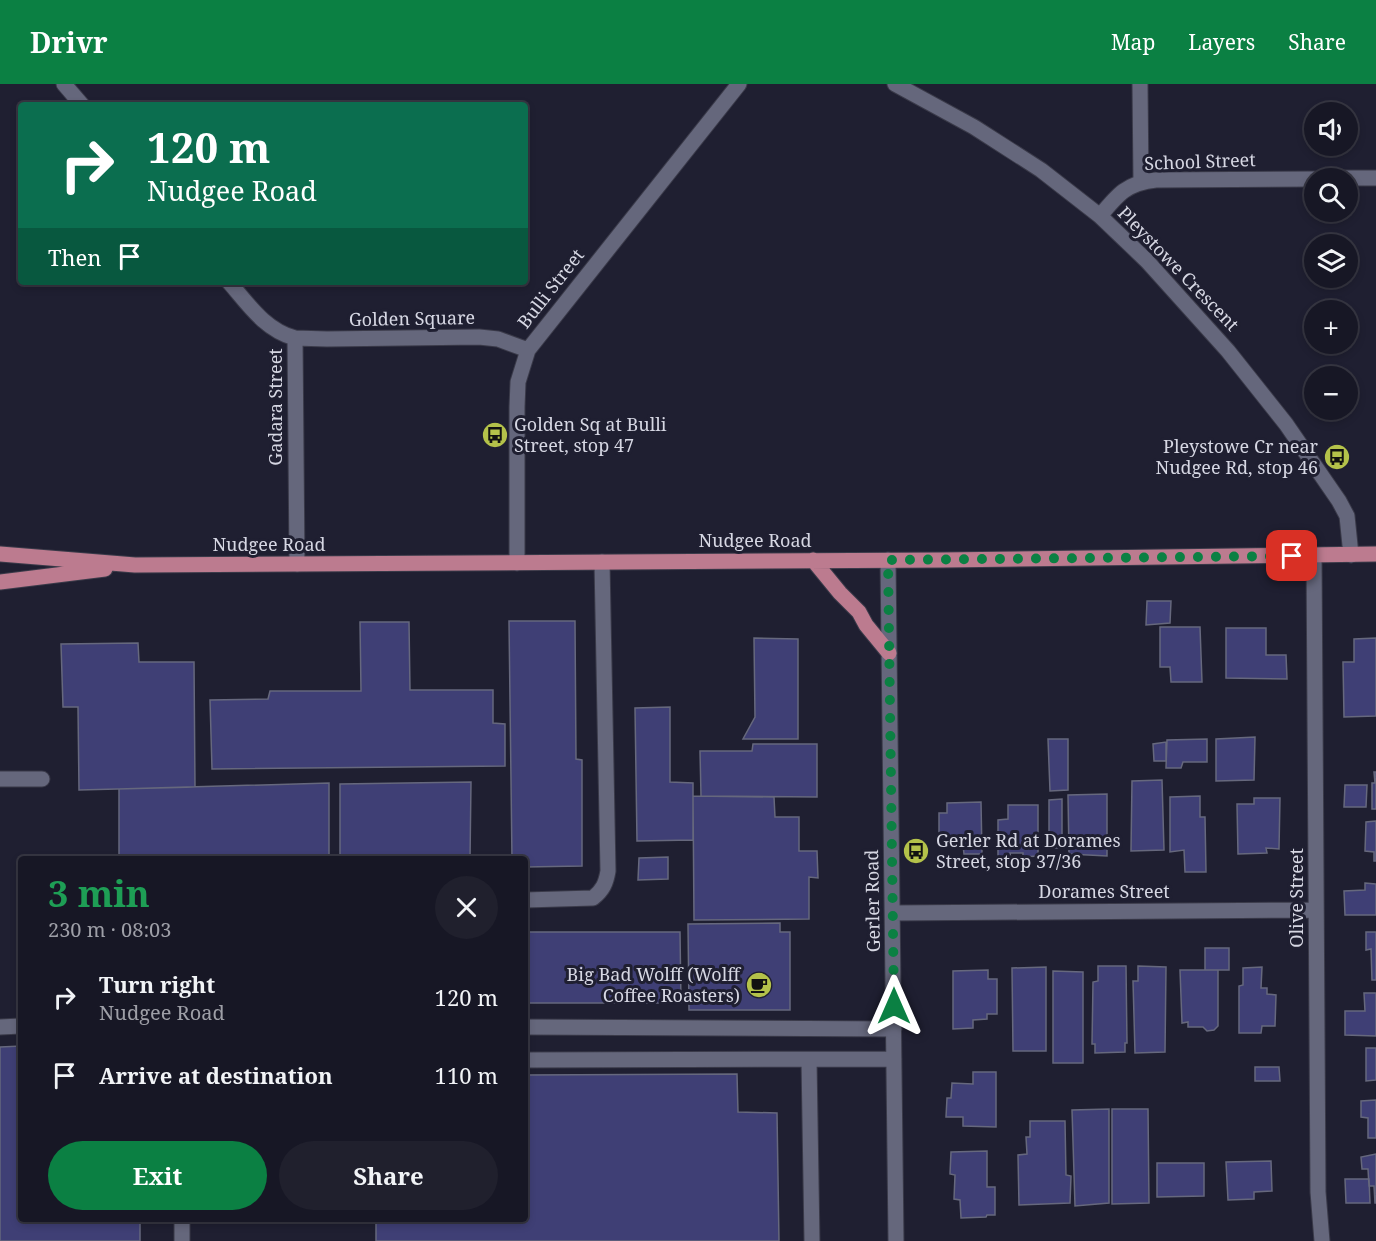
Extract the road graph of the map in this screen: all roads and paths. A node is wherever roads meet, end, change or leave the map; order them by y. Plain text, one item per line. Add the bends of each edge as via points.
1 (64, 84) edge
2 (739, 84) edge
3 (895, 84) edge
4 (1140, 84) edge
5 (79, 102) edge
6 (1358, 178) edge
7 (1376, 178) edge
8 (1304, 179) edge
9 (1141, 182) junction
10 (1100, 216) junction
11 (232, 285) edge
12 (295, 338) junction
13 (528, 350) junction
14 (0, 554) edge
15 (1376, 554) edge
16 (1314, 555) junction
17 (1351, 555) junction
18 (813, 560) junction
19 (888, 560) junction
20 (517, 562) junction
21 (602, 562) junction
22 (297, 564) junction
23 (135, 565) junction
24 (0, 582) edge
25 (889, 653) junction
26 (0, 779) edge
27 (42, 779) dead end
28 (528, 900) edge
29 (1316, 910) junction
30 (893, 913) junction
31 (18, 1026) edge
32 (0, 1027) edge
33 (528, 1027) edge
34 (894, 1029) junction
35 (894, 1059) junction
36 (528, 1060) edge
37 (809, 1060) junction
38 (182, 1222) edge
39 (182, 1241) edge
40 (812, 1241) edge
41 (896, 1241) edge
42 (1322, 1241) edge

1 - 5 street
2 - 13 street, Bulli Street
3 - 10 street, Pleystowe Crescent via 1041,170
4 - 9 street
6 - 7 street
8 - 9 street, School Street
9 - 10 street, School Street via 1118,195
10 - 17 street, Pleystowe Crescent via 1221,342 1286,424 1347,516
11 - 12 street, Gadara Street via 265,322
12 - 13 street, Golden Square via 479,337
12 - 22 street, Gadara Street
13 - 20 street, Bulli Street via 518,382
14 - 23 main road, Nudgee Road
15 - 17 main road, Nudgee Road
16 - 17 main road, Nudgee Road
16 - 19 main road, Nudgee Road
16 - 29 street, Olive Street
18 - 19 main road, Nudgee Road
18 - 21 main road, Nudgee Road
18 - 25 main road
19 - 25 street, Gerler Road
20 - 21 main road, Nudgee Road
20 - 22 main road, Nudgee Road
21 - 28 street via 606,882 593,898
22 - 23 main road, Nudgee Road
23 - 24 main road, Nudgee Road
25 - 30 street, Gerler Road
26 - 27 street
29 - 30 street, Dorames Street
29 - 42 street, Olive Street via 1318,1192
30 - 34 street, Gerler Road
31 - 32 street
33 - 34 street
34 - 35 street, Gerler Road
35 - 37 street
35 - 41 street, Gerler Road
36 - 37 street
37 - 40 street
38 - 39 street

